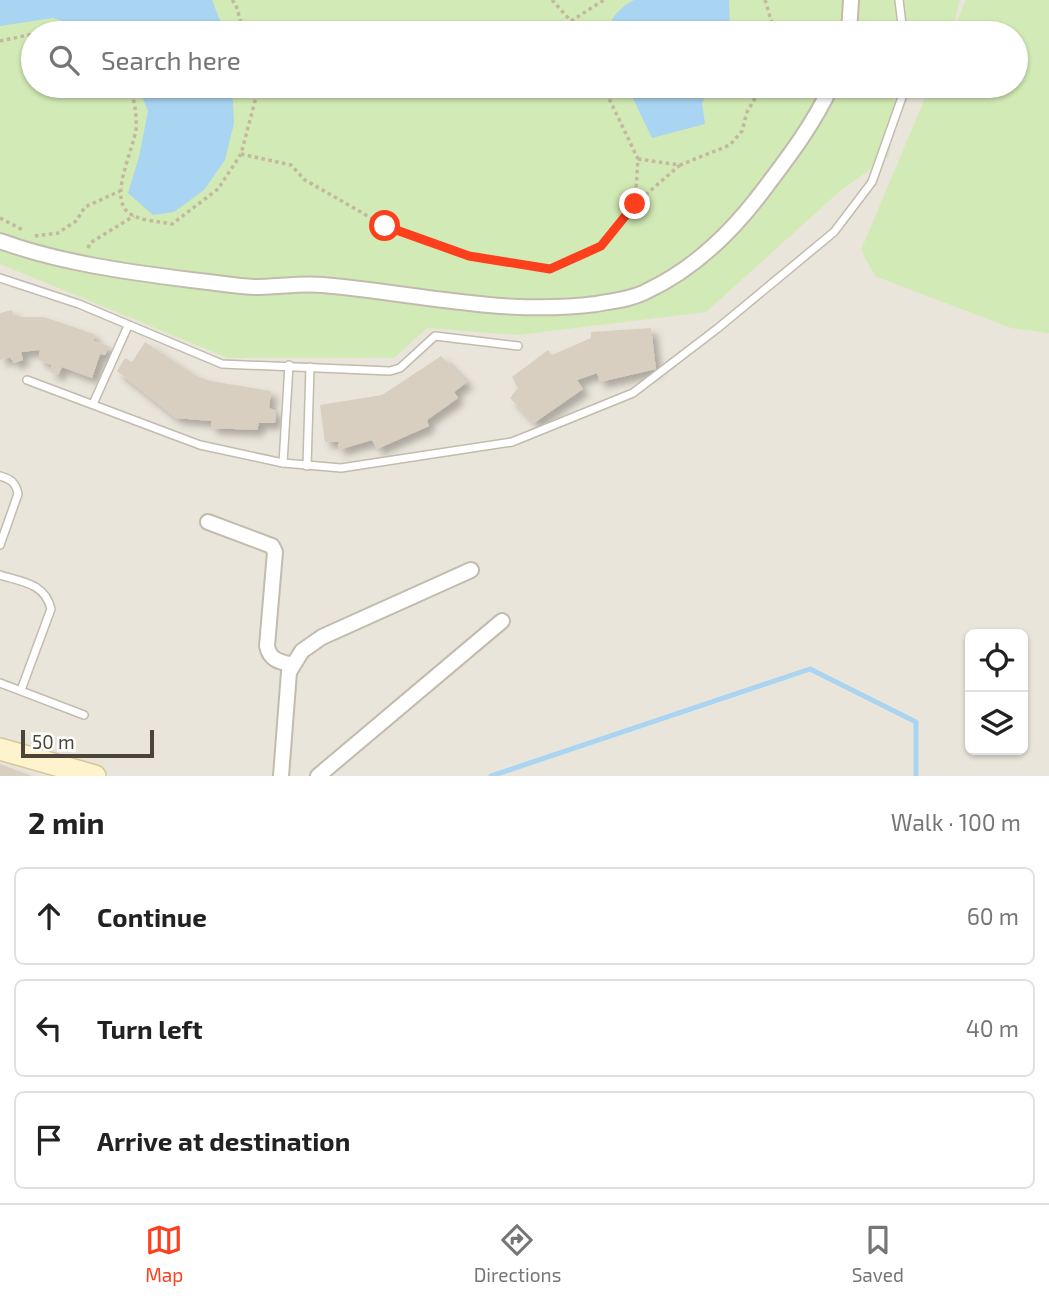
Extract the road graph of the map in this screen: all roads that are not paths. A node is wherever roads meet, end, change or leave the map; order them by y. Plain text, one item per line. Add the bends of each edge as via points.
1 (851, 0) edge
2 (899, 0) edge
3 (850, 21) edge
4 (902, 21) edge
5 (824, 98) edge
6 (902, 98) edge
7 (0, 241) edge
8 (0, 278) edge
9 (128, 326) junction
10 (518, 346) dead end
11 (289, 365) junction
12 (310, 367) junction
13 (27, 380) dead end
14 (93, 404) junction
15 (283, 463) junction
16 (307, 466) junction
17 (0, 476) edge
18 (208, 522) dead end
19 (0, 545) edge
20 (471, 570) dead end
21 (0, 575) edge
22 (502, 621) dead end
23 (293, 665) junction
24 (0, 684) edge
25 (21, 690) junction
26 (85, 715) dead end
27 (0, 748) edge
28 (95, 776) edge
29 (281, 776) edge
30 (318, 776) edge

1 - 3 street
2 - 4 lane
5 - 7 street via 778,172 718,243 645,293 608,302 529,308 450,303 320,285 252,287 143,274
6 - 16 lane via 872,182 834,232 633,393 512,442 341,468
8 - 9 lane
9 - 11 lane via 222,364
9 - 14 lane
10 - 12 lane via 439,336 395,371
11 - 12 lane
11 - 15 lane
12 - 16 lane
13 - 14 lane
14 - 15 lane via 200,445
15 - 16 lane
17 - 19 lane via 16,486 18,494
18 - 23 street via 275,552 267,646 275,660
20 - 23 street via 322,637 302,651
21 - 25 lane via 41,588 49,598 51,609
22 - 30 street
23 - 29 street
24 - 25 lane
25 - 26 lane
27 - 28 street

